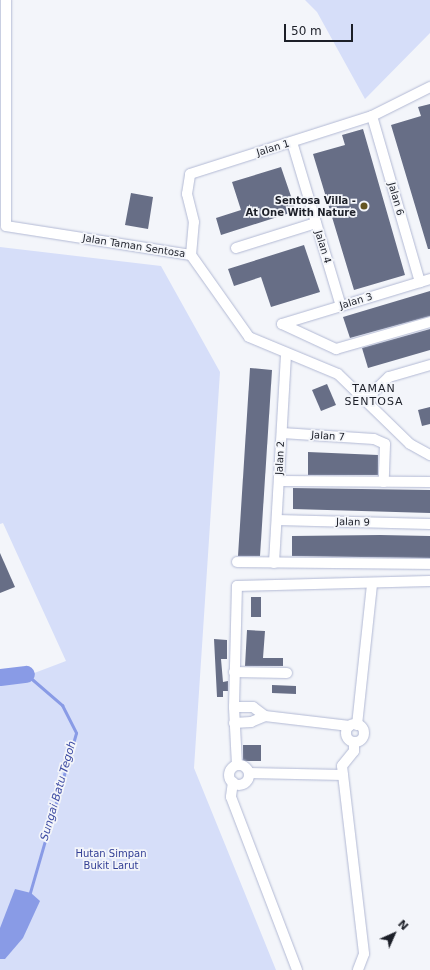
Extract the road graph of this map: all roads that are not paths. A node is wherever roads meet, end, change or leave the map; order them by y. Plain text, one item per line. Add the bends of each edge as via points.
1 (6, 0) edge
2 (3, 15) edge
3 (430, 87) edge
4 (372, 116) junction
5 (292, 142) junction
6 (316, 223) junction
7 (3, 227) edge
8 (236, 248) dead end
9 (191, 255) junction
10 (425, 280) edge
11 (341, 306) junction
12 (430, 322) edge
13 (286, 354) junction
14 (430, 365) edge
15 (365, 400) junction
16 (282, 433) junction
17 (430, 455) edge
18 (279, 481) junction
19 (384, 482) junction
20 (430, 482) edge
21 (277, 520) junction
22 (430, 524) edge
23 (237, 562) dead end
24 (274, 563) junction
25 (430, 564) edge
26 (430, 581) edge
27 (372, 585) junction
28 (234, 672) junction
29 (287, 673) dead end
30 (234, 707) junction
31 (265, 716) junction
32 (234, 723) junction
33 (353, 726) junction
34 (354, 742) junction
35 (237, 765) junction
36 (249, 773) junction
37 (343, 775) junction
38 (233, 782) junction
39 (297, 970) edge
40 (358, 970) edge

1 - 2 street, Jalan Taman Sentosa
2 - 7 street, Jalan Taman Sentosa
3 - 4 street, Jalan 1
4 - 5 street, Jalan 1
4 - 10 street, Jalan 6
5 - 6 street, Jalan 4
5 - 9 street, Jalan 1 via 190,174 187,194 194,222
6 - 8 street
6 - 11 street, Jalan 4
7 - 9 street, Jalan Taman Sentosa
9 - 13 street, Jalan Taman Sentosa via 242,330
10 - 11 street, Jalan 3
11 - 12 street, Jalan 3 via 282,324 336,349
13 - 15 street, Jalan Taman Sentosa via 338,374
13 - 16 street, Jalan 2
14 - 15 street via 389,377
15 - 17 street, Jalan Taman Sentosa via 410,444
16 - 18 street, Jalan 2
16 - 19 street, Jalan 7 via 374,439 385,444
18 - 19 street
18 - 21 street, Jalan 2
19 - 20 street
21 - 22 street, Jalan 9
21 - 24 street, Jalan 2
23 - 24 street
24 - 25 street
26 - 27 street
27 - 28 street via 237,586
27 - 33 street
28 - 29 street
28 - 30 street
30 - 31 street via 253,707
30 - 32 street
31 - 32 street via 251,722
31 - 33 street
32 - 35 street
33 - 34 street via 347,737
33 - 34 street via 363,736
34 - 37 street via 354,752 342,766
35 - 36 street
35 - 38 street via 230,771
36 - 37 street
36 - 38 street via 244,783
37 - 40 street via 364,954
38 - 39 street via 231,798

